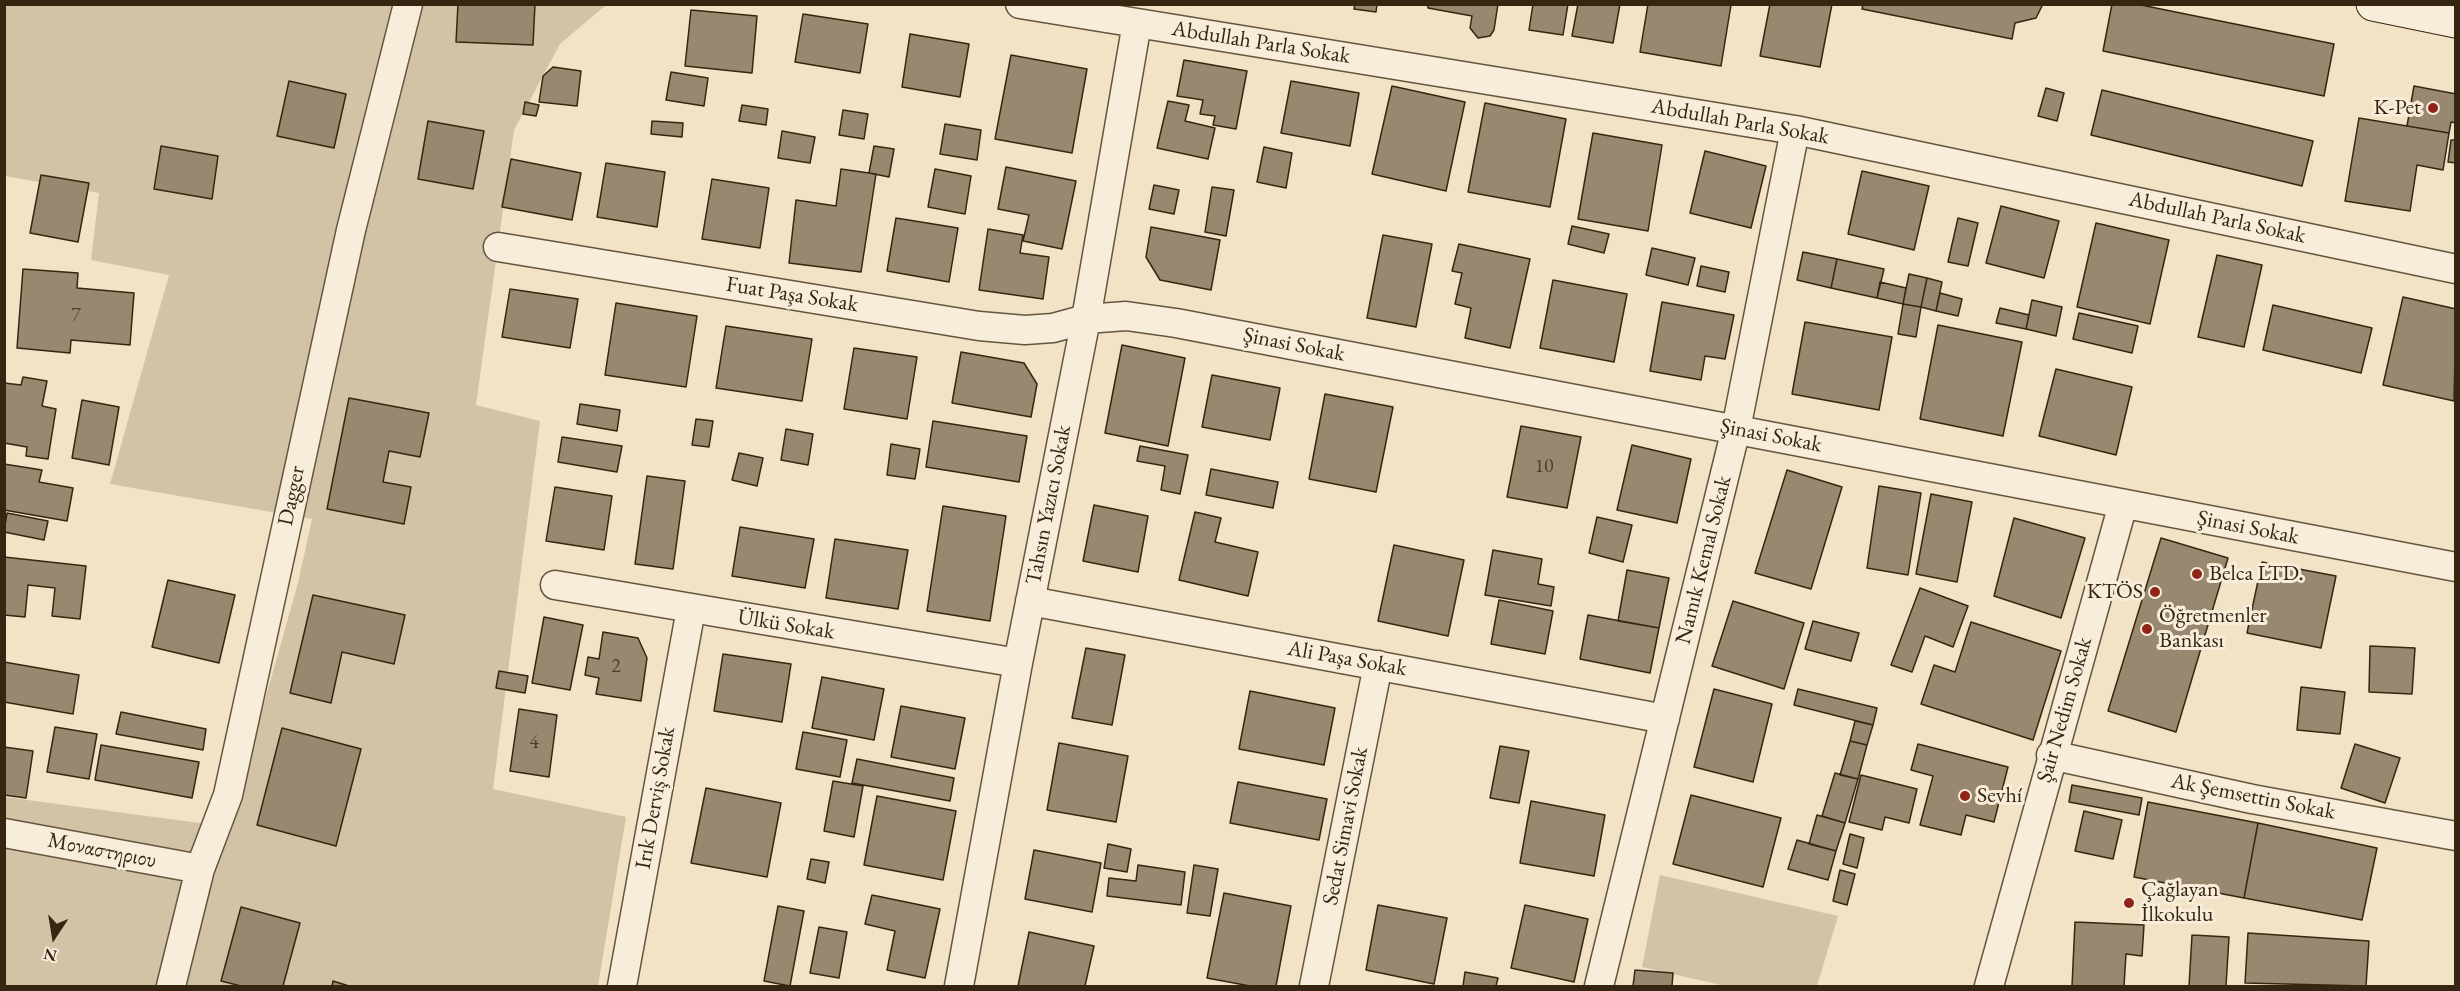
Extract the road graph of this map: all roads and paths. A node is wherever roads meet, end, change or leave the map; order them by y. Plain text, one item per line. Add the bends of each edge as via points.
1 (408, 4) edge
2 (1020, 4) edge
3 (2373, 4) edge
4 (2456, 21) edge
5 (1137, 23) junction
6 (1794, 130) junction
7 (498, 247) dead end
8 (2456, 269) edge
9 (1086, 319) junction
10 (1736, 429) junction
11 (2123, 504) junction
12 (2455, 566) edge
13 (555, 585) dead end
14 (1030, 601) junction
15 (691, 609) junction
16 (1018, 663) junction
17 (1378, 665) junction
18 (1665, 719) junction
19 (2052, 755) junction
20 (4, 832) edge
21 (2456, 836) edge
22 (200, 869) junction
23 (171, 987) edge
24 (622, 987) edge
25 (959, 987) edge
26 (1314, 987) edge
27 (1599, 987) edge
28 (1989, 987) edge

1 - 22 street, Dagger via 351,230 228,795
2 - 5 street, Abdullah Parla Sokak
3 - 4 street
5 - 6 street, Abdullah Parla Sokak
5 - 9 street, Tahsın Yazıcı Sokak
6 - 8 street, Abdullah Parla Sokak
6 - 10 street, Namık Kemal Sokak
7 - 9 street, Fuat Paşa Sokak via 979,326 1053,328
9 - 10 street, Şinasi Sokak via 1126,316 1176,323
9 - 14 street, Tahsın Yazıcı Sokak
10 - 11 street, Şinasi Sokak
10 - 18 street, Namık Kemal Sokak
11 - 12 street, Şinasi Sokak
11 - 19 street, Şair Nedim Sokak
13 - 15 street, Ülkü Sokak
14 - 16 street, Tahsın Yazıcı Sokak
14 - 17 street, Ali Paşa Sokak
15 - 16 street, Ülkü Sokak
15 - 24 street, Irık Derviş Sokak
16 - 25 street, Tahsın Yazıcı Sokak
17 - 18 street, Ali Paşa Sokak
17 - 26 street, Sedat Simavi Sokak
18 - 27 street, Namık Kemal Sokak
19 - 21 street, Ak Şemsettin Sokak via 2252,799
19 - 28 street, Şair Nedim Sokak
20 - 22 street, Μοναστηριου
22 - 23 street, Dagger

